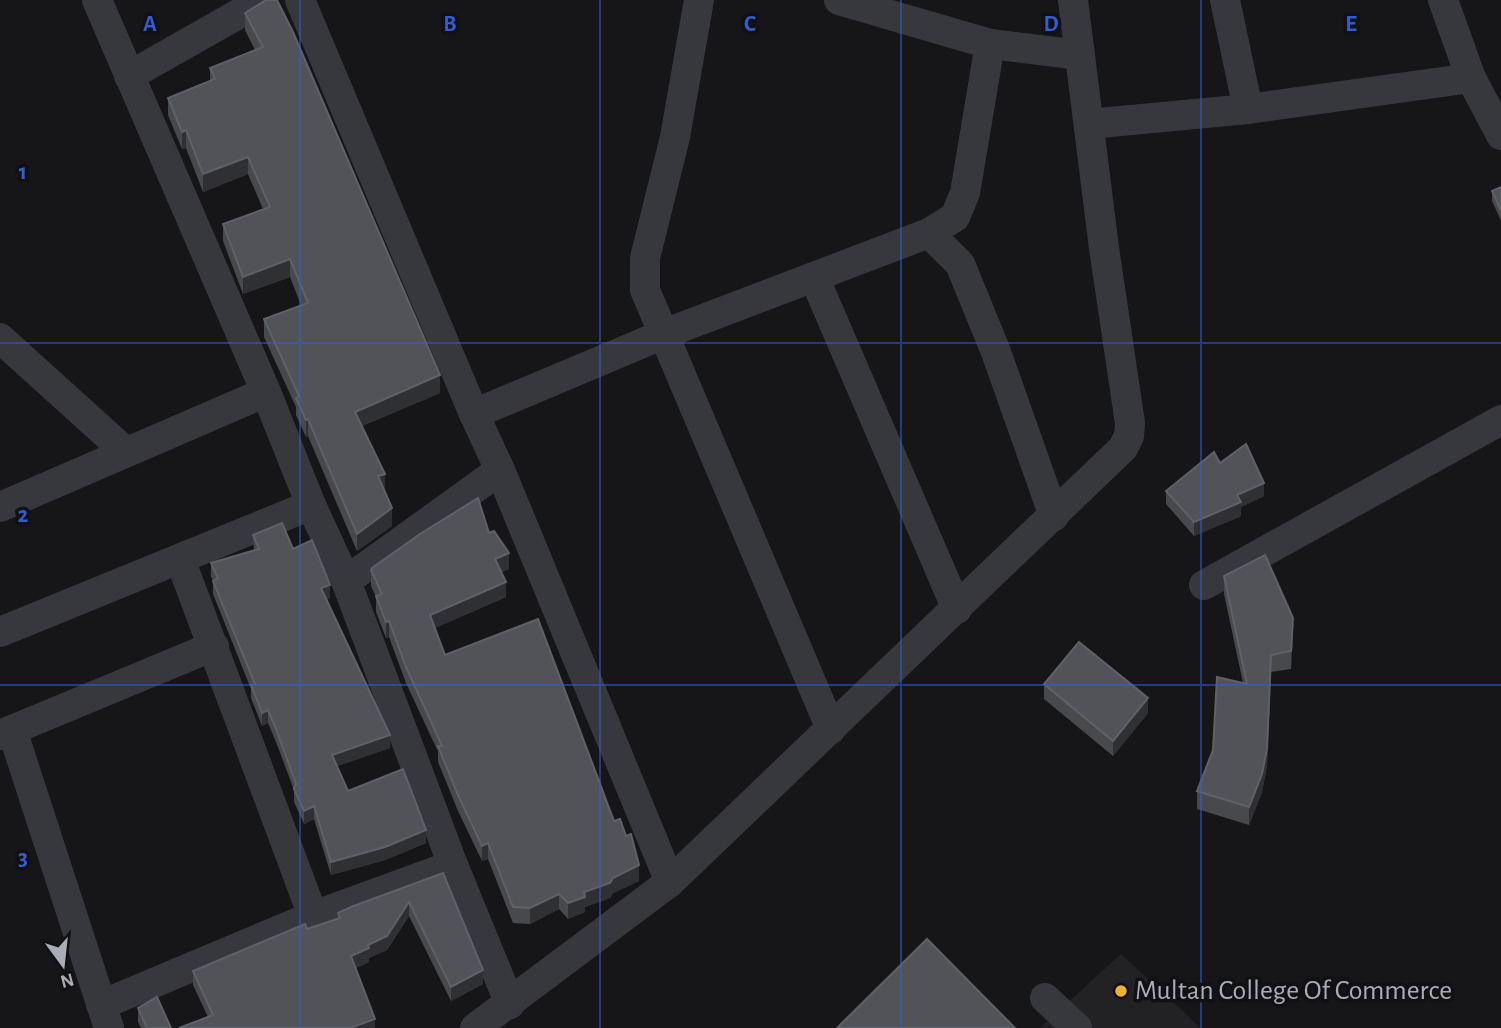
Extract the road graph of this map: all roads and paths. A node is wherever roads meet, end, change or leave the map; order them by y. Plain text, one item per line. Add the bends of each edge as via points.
1 (97, 0) edge
2 (263, 0) edge
3 (300, 0) edge
4 (699, 0) edge
5 (839, 0) edge
6 (1073, 0) edge
7 (1226, 0) edge
8 (1443, 0) edge
9 (990, 44) junction
10 (1080, 55) junction
11 (128, 76) junction
12 (1471, 78) junction
13 (1248, 109) junction
14 (1089, 124) junction
15 (1501, 135) edge
16 (929, 233) junction
17 (814, 276) junction
18 (664, 334) junction
19 (0, 338) edge
20 (266, 392) junction
21 (474, 414) junction
22 (1501, 420) edge
23 (126, 452) junction
24 (500, 470) junction
25 (311, 505) junction
26 (0, 508) edge
27 (1054, 516) junction
28 (180, 559) junction
29 (346, 581) junction
30 (1204, 585) dead end
31 (957, 609) junction
32 (0, 632) edge
33 (214, 646) junction
34 (831, 729) junction
35 (6, 733) edge
36 (453, 865) junction
37 (670, 881) junction
38 (313, 916) junction
39 (1045, 998) dead end
40 (510, 1004) junction
41 (105, 1017) edge
42 (475, 1028) edge
43 (1077, 1028) edge

1 - 11 street
2 - 11 street
3 - 21 street
4 - 18 street via 675,137 645,258 645,290
5 - 9 street
6 - 10 street
7 - 13 street
8 - 12 street
9 - 10 street
9 - 16 street via 965,193 955,216
10 - 14 street
11 - 20 street
12 - 13 street
12 - 15 street
13 - 14 street
14 - 27 street via 1129,436 1124,449
16 - 17 street
16 - 27 street via 960,264
17 - 18 street
17 - 31 street
18 - 21 street
18 - 34 street
19 - 23 street
20 - 23 street
20 - 25 street
21 - 24 street
22 - 30 street
23 - 26 street
24 - 29 street
24 - 37 street
25 - 28 street
25 - 29 street
27 - 31 street
28 - 32 street
28 - 33 street
29 - 36 street
31 - 34 street
33 - 35 street
33 - 38 street
34 - 37 street
35 - 41 street
36 - 38 street
36 - 40 street
37 - 40 street
38 - 41 street
39 - 43 street
40 - 42 street

